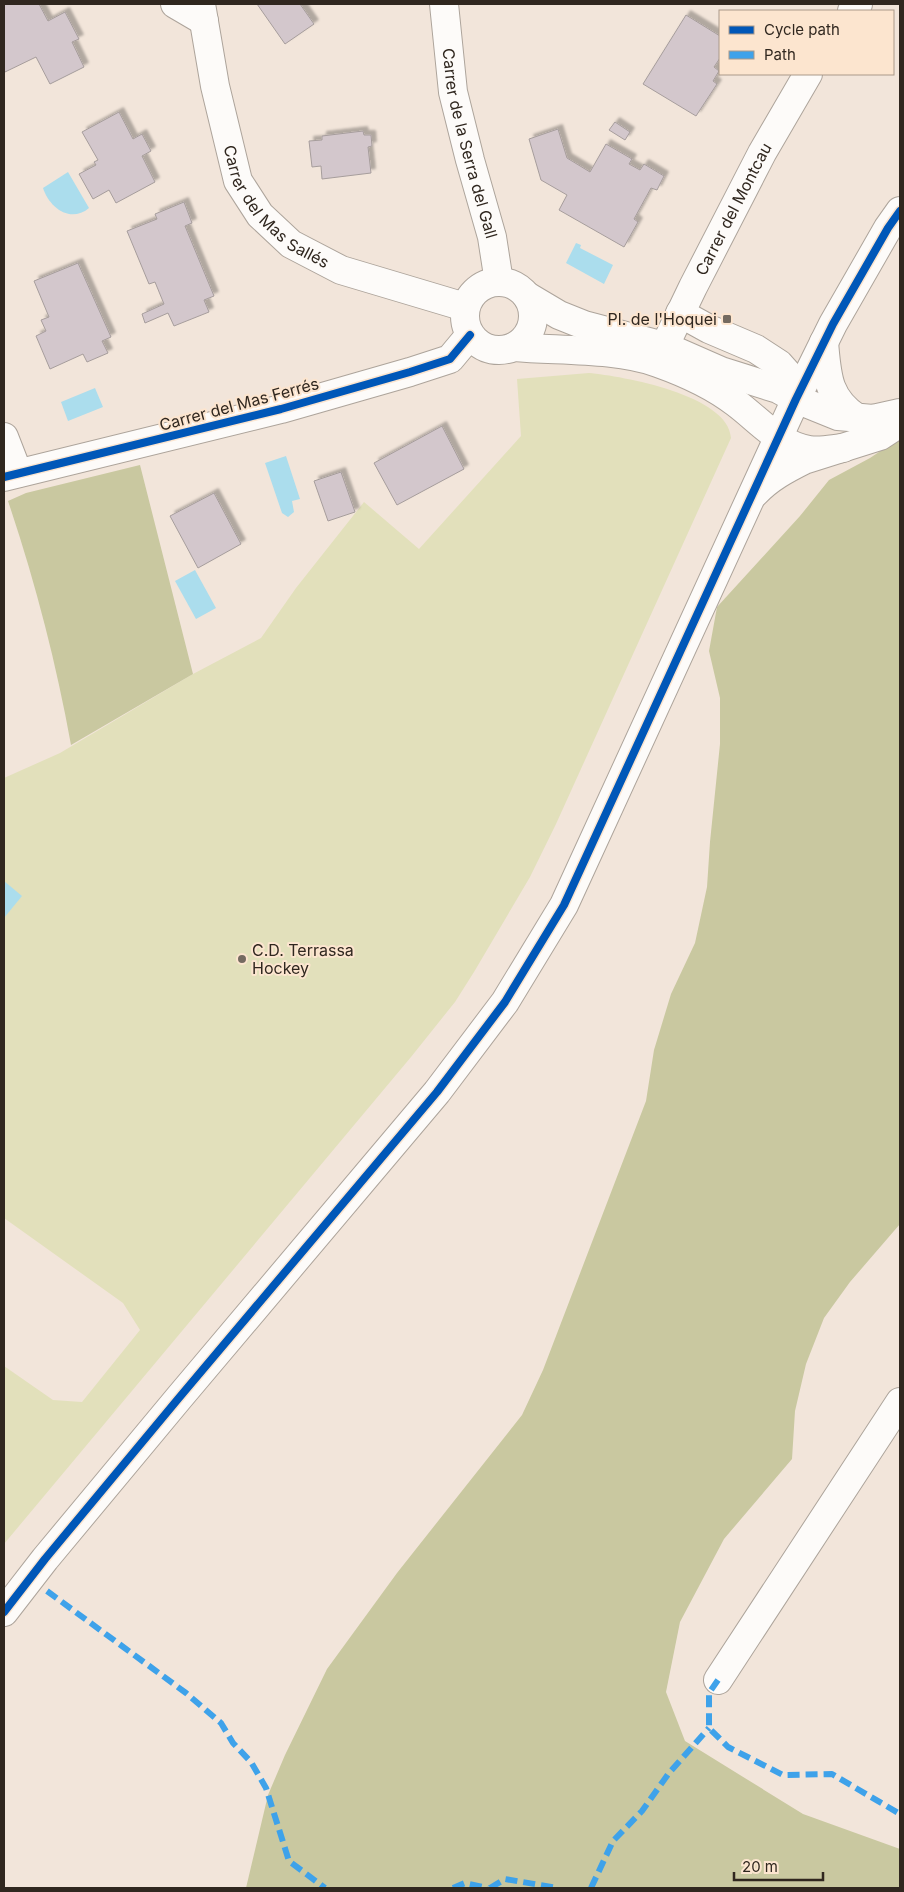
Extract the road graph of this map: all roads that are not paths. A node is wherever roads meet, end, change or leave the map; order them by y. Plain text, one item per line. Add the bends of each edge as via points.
1 (174, 4) edge
2 (444, 4) edge
3 (203, 12) edge
4 (807, 75) edge
5 (900, 212) edge
6 (499, 282) junction
7 (527, 296) junction
8 (466, 306) junction
9 (680, 313) junction
10 (709, 329) junction
11 (470, 335) junction
12 (824, 342) junction
13 (514, 347) junction
14 (756, 349) junction
15 (660, 354) junction
16 (796, 399) junction
17 (900, 413) edge
18 (858, 418) junction
19 (900, 423) edge
20 (4, 437) edge
21 (778, 438) junction
22 (843, 448) junction
23 (11, 475) edge
24 (750, 498) junction
25 (900, 1402) edge
26 (4, 1612) edge
27 (718, 1680) dead end

1 - 3 street
2 - 6 street, Carrer de la Serra del Gall via 453,92 492,238
3 - 8 street, Carrer del Mas Sallés via 215,86 238,182 260,215 290,244 341,270
4 - 9 street, Carrer del Montcau via 762,153
5 - 12 street
6 - 7 street via 519,288
6 - 8 street via 482,286 472,294
7 - 13 street via 533,314 532,327 524,340
7 - 15 street via 559,315
8 - 11 street via 464,321
9 - 10 street
9 - 15 street, Carrer del Montcau
10 - 14 street
10 - 15 street via 699,331
11 - 13 street via 479,345 491,350
11 - 23 street, Carrer del Mas Ferrés via 450,359 410,372 281,409
12 - 14 street via 793,355 775,355
12 - 16 street
12 - 18 street via 828,381 834,396 845,410
13 - 15 street via 630,356
14 - 16 street via 787,373
15 - 16 street via 778,389
15 - 21 street via 737,403
16 - 18 street via 838,416
16 - 21 street
17 - 18 street via 873,419
19 - 22 street via 880,436
20 - 23 street
21 - 22 street via 810,450
21 - 24 street
22 - 24 street via 804,460 779,473
24 - 26 street via 564,905 505,1002 436,1092
25 - 27 street

